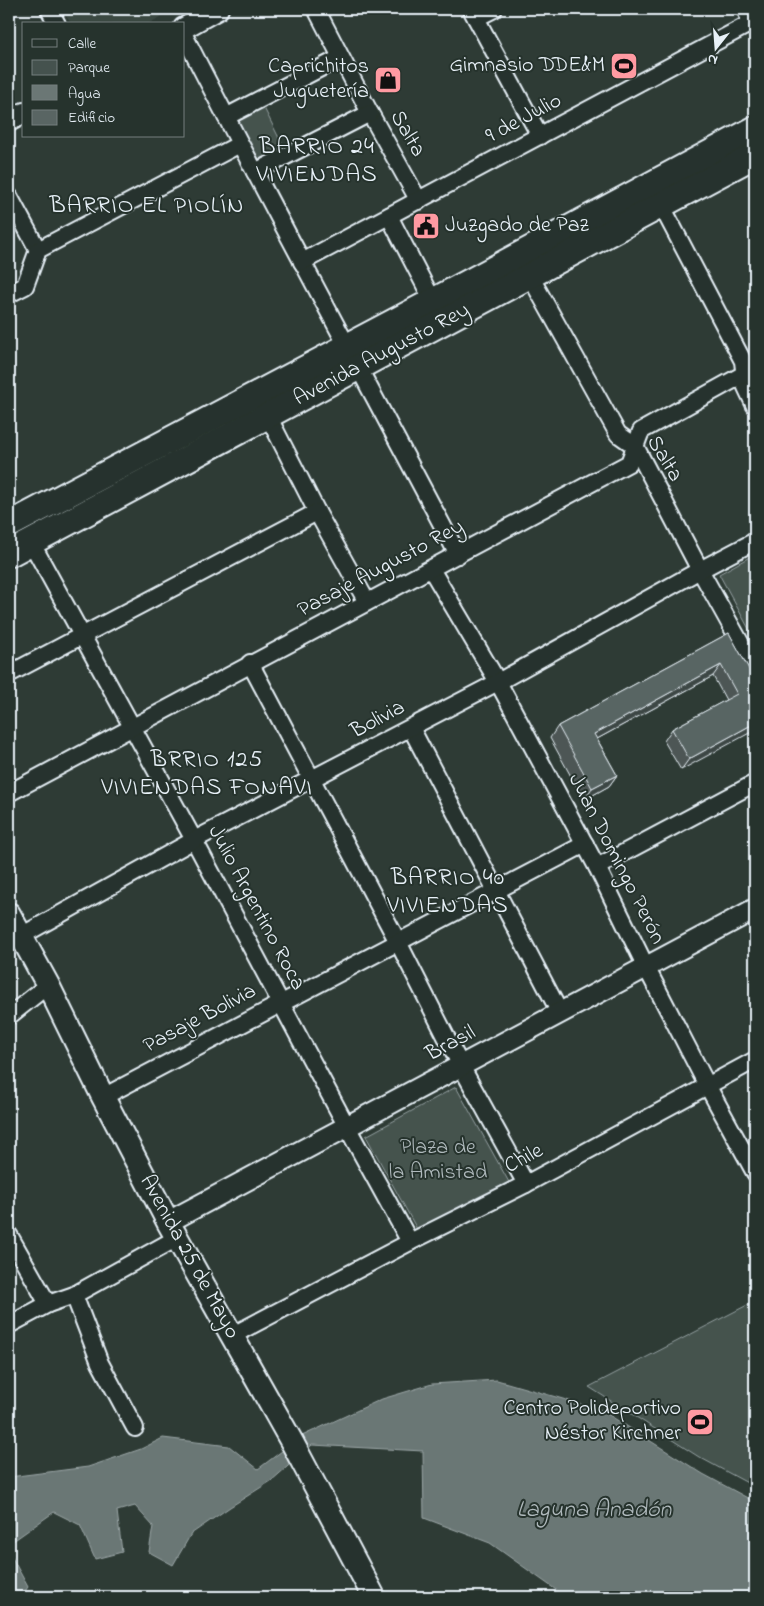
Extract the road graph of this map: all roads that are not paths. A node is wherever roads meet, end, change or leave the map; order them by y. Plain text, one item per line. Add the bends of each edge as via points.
1 (49, 9) edge
2 (218, 9) edge
3 (316, 9) edge
4 (494, 9) edge
5 (474, 13) edge
6 (752, 20) edge
7 (56, 22) edge
8 (185, 27) edge
9 (185, 37) edge
10 (340, 58) junction
11 (22, 114) edge
12 (370, 114) junction
13 (226, 117) junction
14 (9, 121) edge
15 (755, 129) edge
16 (540, 136) junction
17 (240, 144) junction
18 (755, 155) edge
19 (255, 172) junction
20 (656, 194) junction
21 (9, 196) edge
22 (419, 201) junction
23 (389, 216) junction
24 (38, 250) junction
25 (302, 262) junction
26 (530, 276) junction
27 (9, 294) edge
28 (433, 301) junction
29 (348, 345) junction
30 (359, 367) junction
31 (750, 371) edge
32 (755, 406) edge
33 (268, 416) junction
34 (635, 446) junction
35 (317, 512) junction
36 (9, 525) edge
37 (755, 541) edge
38 (31, 542) junction
39 (9, 554) edge
40 (458, 555) junction
41 (432, 569) junction
42 (700, 570) junction
43 (367, 602) junction
44 (81, 636) junction
45 (250, 664) junction
46 (755, 669) edge
47 (9, 674) edge
48 (498, 682) junction
49 (132, 727) junction
50 (411, 728) junction
51 (312, 780) junction
52 (755, 783) edge
53 (9, 793) edge
54 (194, 840) junction
55 (585, 844) junction
56 (597, 866) junction
57 (497, 890) junction
58 (755, 908) edge
59 (9, 914) edge
60 (21, 936) junction
61 (398, 942) junction
62 (646, 967) junction
63 (48, 985) junction
64 (280, 1002) junction
65 (560, 1013) junction
66 (9, 1016) edge
67 (755, 1060) edge
68 (461, 1066) junction
69 (707, 1086) junction
70 (103, 1096) junction
71 (347, 1127) junction
72 (755, 1173) edge
73 (526, 1184) junction
74 (173, 1230) junction
75 (9, 1235) edge
76 (410, 1242) junction
77 (74, 1295) junction
78 (48, 1304) junction
79 (9, 1325) edge
80 (233, 1335) junction
81 (135, 1428) dead end
82 (374, 1597) edge

1 - 7 street
2 - 8 street
3 - 10 street, Salta
4 - 5 street
5 - 16 street
6 - 16 street, 9 de Julio
9 - 13 street
10 - 12 street, Salta
10 - 13 street
11 - 14 street
12 - 19 street
12 - 22 street, Salta
13 - 17 street
15 - 20 main road, Avenida Augusto Rey
16 - 22 street, 9 de Julio
17 - 19 street
17 - 24 street
18 - 20 main road, Avenida Augusto Rey
19 - 25 street
20 - 26 main road, Avenida Augusto Rey
20 - 28 main road, Avenida Augusto Rey
20 - 31 street
21 - 24 street
22 - 23 street, 9 de Julio
23 - 25 street, 9 de Julio
23 - 28 street
24 - 27 street via 25,286
25 - 29 street
26 - 30 main road, Avenida Augusto Rey
26 - 34 street, Salta via 618,434
28 - 29 main road, Avenida Augusto Rey
29 - 30 street
29 - 36 main road, Avenida Augusto Rey
30 - 33 main road, Avenida Augusto Rey
30 - 40 street
31 - 32 street via 746,387
31 - 34 street, Pasaje Augusto Rey via 641,431
33 - 35 street
33 - 38 main road, Avenida Augusto Rey
34 - 40 street, Pasaje Augusto Rey via 629,463
34 - 42 street, Salta
35 - 43 street
35 - 44 street
37 - 42 street, Bolivia
38 - 39 main road, Avenida Augusto Rey
38 - 44 street, Julio Argentino Roca
40 - 41 street, Pasaje Augusto Rey
41 - 43 street, Pasaje Augusto Rey
41 - 48 street, Juan Domingo Perón
42 - 46 street, Salta
42 - 48 street, Bolivia
43 - 45 street, Pasaje Augusto Rey
44 - 47 street
44 - 49 street, Julio Argentino Roca
45 - 49 street, Pasaje Augusto Rey
45 - 51 street
48 - 50 street, Bolivia
48 - 55 street, Juan Domingo Perón
49 - 53 street, Pasaje Augusto Rey
49 - 54 street, Julio Argentino Roca
50 - 51 street, Bolivia
50 - 57 street
51 - 54 street, Bolivia
51 - 61 street
52 - 56 street
54 - 60 street, Bolivia
54 - 64 street, Julio Argentino Roca
55 - 56 street, Juan Domingo Perón
55 - 57 street, Pasaje Bolivia
56 - 62 street, Juan Domingo Perón
57 - 61 street, Pasaje Bolivia
57 - 65 street
58 - 62 street, Brasil
59 - 60 main road, Avenida 25 de Mayo
60 - 63 main road, Avenida 25 de Mayo
61 - 64 street, Pasaje Bolivia
61 - 68 street
62 - 65 street, Brasil
62 - 69 street, Juan Domingo Perón
63 - 66 street
63 - 70 main road, Avenida 25 de Mayo
64 - 70 street, Pasaje Bolivia
64 - 71 street, Julio Argentino Roca
65 - 68 street, Brasil
67 - 69 street, Chile
68 - 71 street, Brasil
68 - 73 street
69 - 72 street, Juan Domingo Perón
69 - 73 street, Chile
70 - 74 main road, Avenida 25 de Mayo
71 - 74 street, Brasil
71 - 76 street, Julio Argentino Roca
73 - 76 street, Chile
74 - 77 street
74 - 80 main road, Avenida 25 de Mayo
75 - 78 street
76 - 80 street, Chile
77 - 78 street
77 - 81 street via 100,1363
78 - 79 street
80 - 82 main road, Avenida 25 de Mayo

